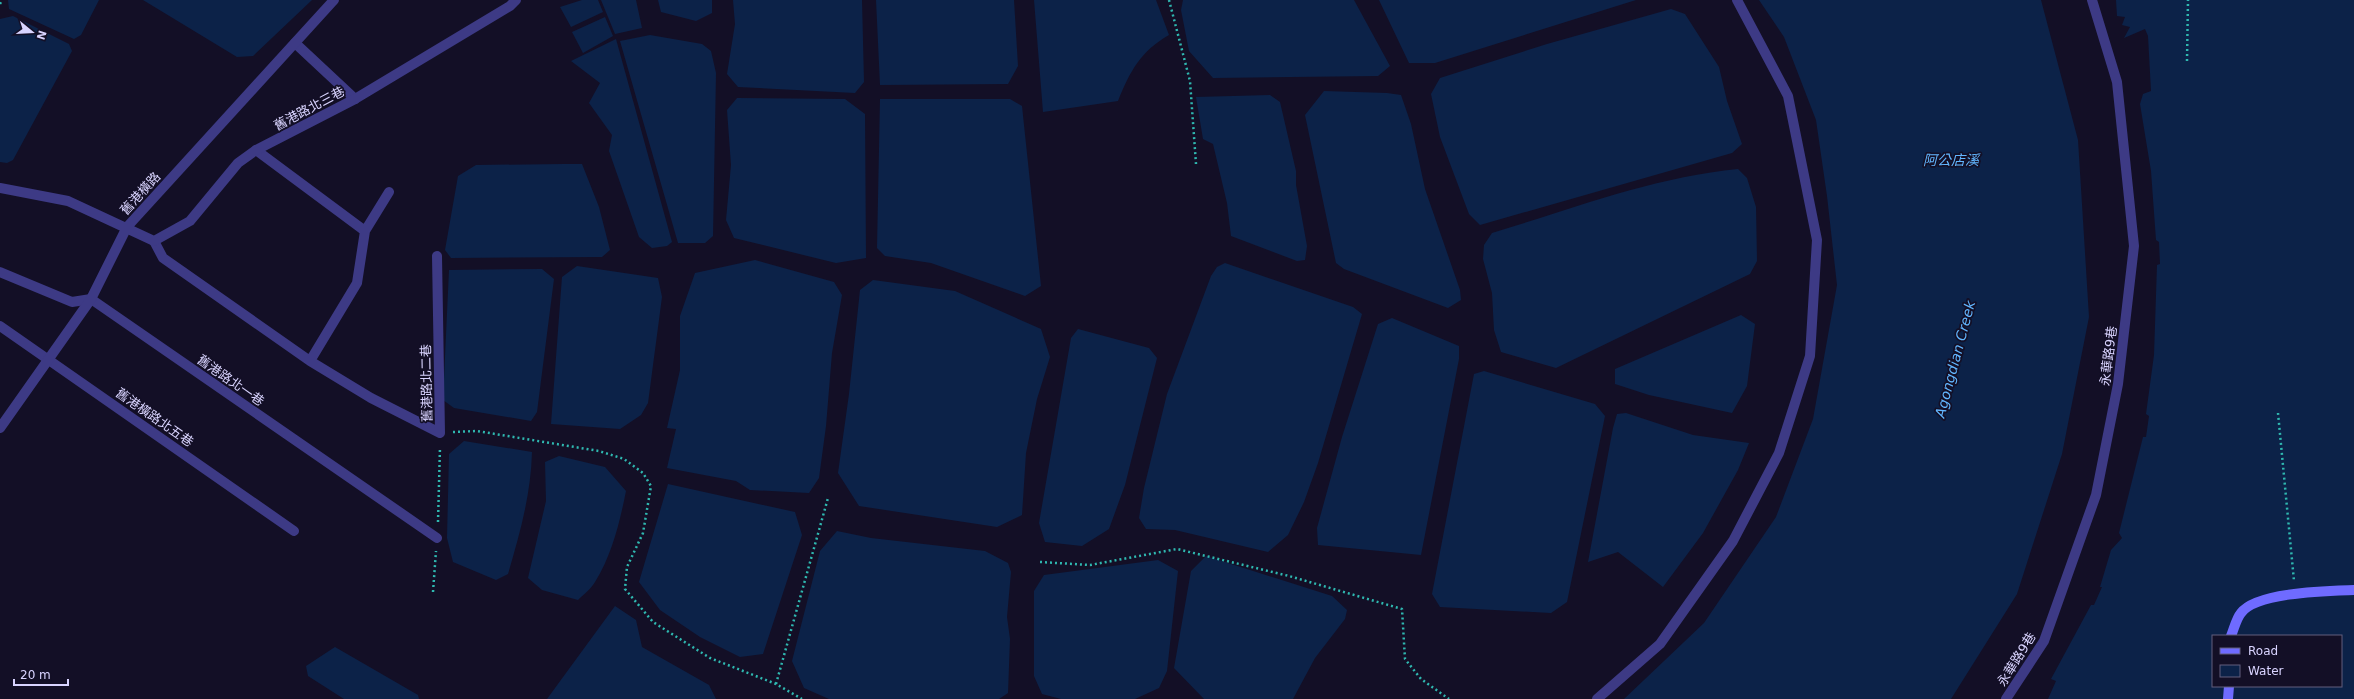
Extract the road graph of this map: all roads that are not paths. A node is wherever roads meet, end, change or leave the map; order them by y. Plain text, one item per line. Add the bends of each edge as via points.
1 (334, 0) edge
2 (516, 0) edge
3 (1737, 0) edge
4 (2092, 0) edge
5 (295, 43) junction
6 (355, 99) junction
7 (256, 150) junction
8 (0, 188) edge
9 (389, 192) dead end
10 (127, 227) junction
11 (366, 231) junction
12 (154, 241) junction
13 (438, 256) dead end
14 (0, 272) edge
15 (91, 298) junction
16 (0, 326) edge
17 (50, 359) junction
18 (310, 361) junction
19 (0, 428) edge
20 (294, 530) dead end
21 (437, 538) road end
22 (2354, 590) edge
23 (2231, 635) edge
24 (2229, 687) edge
25 (1597, 699) edge
26 (2006, 699) edge
27 (2228, 699) edge

1 - 5 street, 舊港橫路
2 - 6 street, 舊港路北三巷
3 - 25 street via 1790,104 1817,240 1810,356 1779,453 1733,541 1660,644
4 - 26 street, 永華路9巷 via 2117,82 2134,246 2118,384 2096,495 2044,641
5 - 6 street
5 - 10 street, 舊港橫路
6 - 7 street, 舊港路北三巷
7 - 11 street
7 - 12 street, 舊港路北三巷 via 238,163 190,221
8 - 10 street via 68,201
9 - 11 street
10 - 12 street
10 - 15 street, 舊港橫路
11 - 18 street via 357,283
12 - 18 street, 舊港路北二巷 via 163,258
13 - 18 street, 舊港路北二巷 via 440,432 371,398
14 - 15 street via 72,302
15 - 17 street, 舊港橫路
15 - 21 street, 舊港路北一巷
16 - 17 street, 舊港橫路北五巷
17 - 19 street, 舊港橫路
17 - 20 street, 舊港橫路北五巷
22 - 23 street via 2296,594 2260,601 2241,612
24 - 27 street

